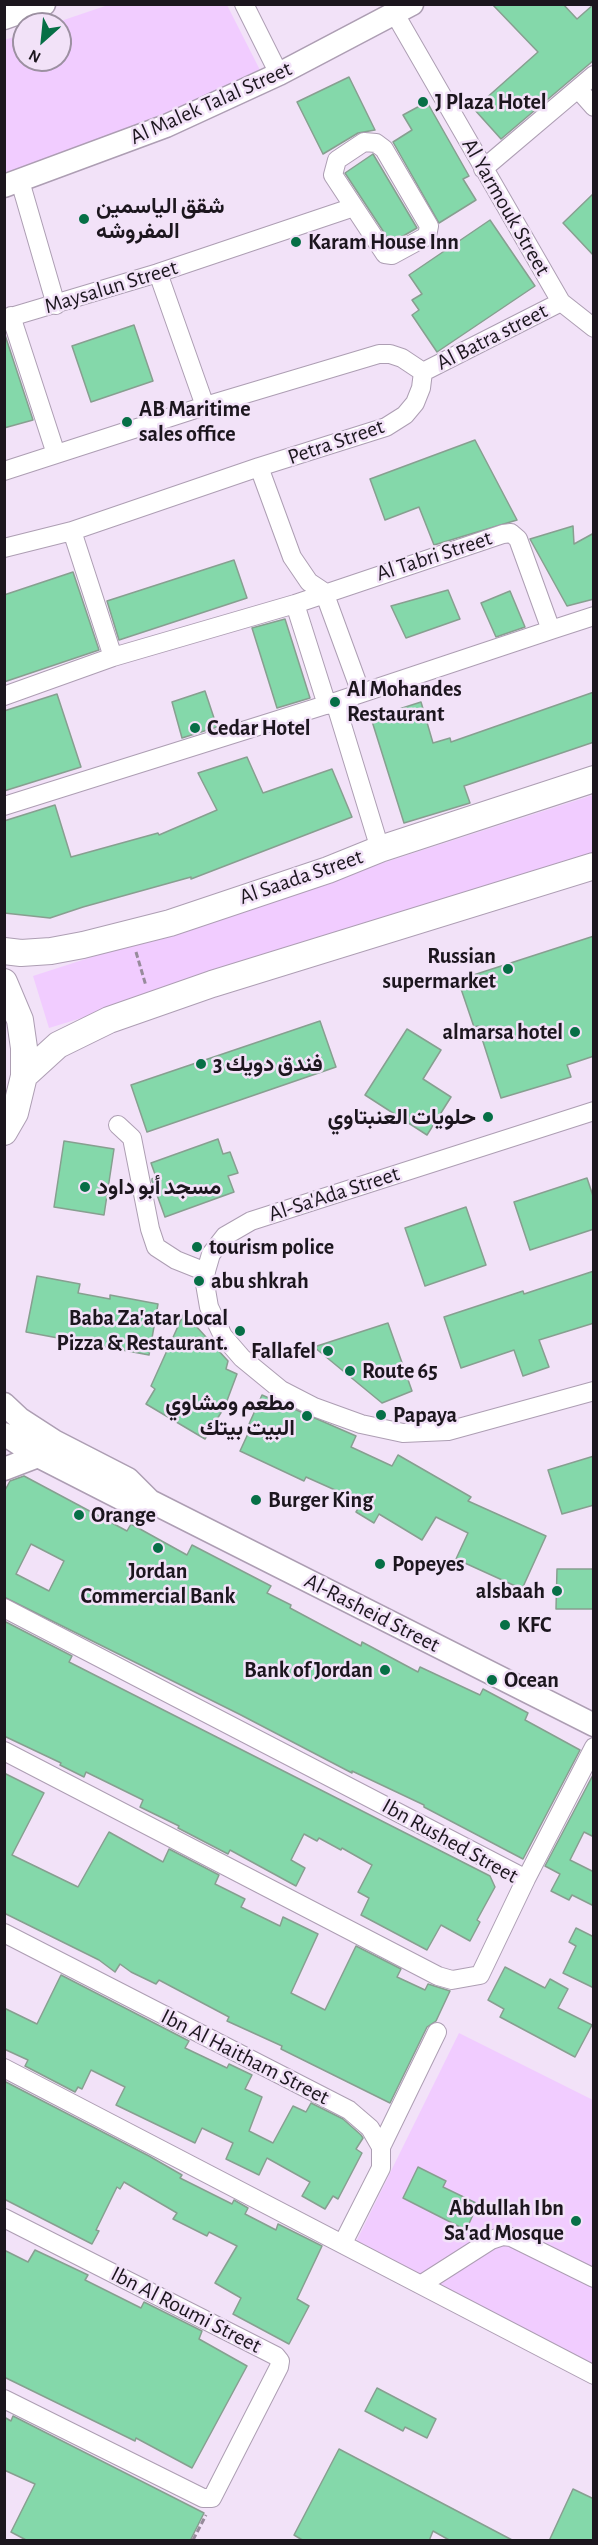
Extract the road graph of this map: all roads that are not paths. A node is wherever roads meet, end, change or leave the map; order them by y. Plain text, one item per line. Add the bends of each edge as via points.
1 (44, 4) edge
2 (244, 4) edge
3 (404, 9) edge
4 (4, 18) edge
5 (279, 74) junction
6 (594, 75) edge
7 (578, 89) junction
8 (594, 107) edge
9 (483, 169) junction
10 (12, 184) edge
11 (354, 207) junction
12 (158, 273) junction
13 (561, 302) junction
14 (56, 305) junction
15 (8, 317) edge
16 (594, 328) edge
17 (423, 372) junction
18 (205, 406) junction
19 (56, 454) junction
20 (259, 467) junction
21 (4, 471) edge
22 (72, 531) junction
23 (4, 548) edge
24 (324, 592) junction
25 (295, 604) junction
26 (594, 616) edge
27 (551, 630) junction
28 (113, 657) junction
29 (362, 693) junction
30 (4, 696) edge
31 (331, 704) junction
32 (594, 779) edge
33 (4, 806) edge
34 (380, 849) junction
35 (594, 866) edge
36 (4, 951) edge
37 (4, 982) edge
38 (24, 1076) junction
39 (594, 1111) edge
40 (118, 1125) dead end
41 (4, 1132) edge
42 (206, 1272) junction
43 (594, 1390) edge
44 (4, 1404) edge
45 (4, 1434) edge
46 (38, 1455) junction
47 (4, 1469) edge
48 (150, 1502) junction
49 (4, 1608) edge
50 (594, 1725) edge
51 (594, 1747) edge
52 (4, 1751) edge
53 (526, 1879) junction
54 (4, 1933) edge
55 (438, 2032) dead end
56 (4, 2068) edge
57 (381, 2147) junction
58 (4, 2218) edge
59 (343, 2243) junction
60 (594, 2278) edge
61 (422, 2284) junction
62 (594, 2375) edge
63 (4, 2399) edge

1 - 4 main road
2 - 5 street
3 - 5 main road, Al Malek Talal Street
3 - 9 street, Al Yarmouk Street
5 - 10 main road, Al Malek Talal Street via 166,126
6 - 7 street
7 - 8 street
7 - 9 street
9 - 13 street, Al Yarmouk Street
10 - 14 street
11 - 11 street via 333,175 334,165 364,142 376,143 384,149 429,231 427,236 392,255 385,254
11 - 12 street, Maysalun Street
12 - 14 street, Maysalun Street
12 - 18 street
13 - 16 street, Al Yarmouk Street
13 - 17 street, Al Batra street
14 - 15 street, Maysalun Street
15 - 19 street
17 - 18 street via 402,358 379,354
17 - 20 street, Petra Street via 415,403 386,427
18 - 19 street
19 - 21 street
20 - 22 street, Petra Street
20 - 24 street via 292,557 309,582
22 - 23 street, Petra Street
22 - 28 street
24 - 25 street, Al Tabri Street
24 - 27 street, Al Tabri Street via 511,533 518,539
24 - 29 street
25 - 28 street, Al Tabri Street
25 - 31 street
26 - 27 street
27 - 29 street
28 - 30 street, Al Tabri Street
29 - 31 street
31 - 33 street
31 - 34 street
32 - 34 highway, Al Saada Street
34 - 36 highway, Al Saada Street via 328,870 130,934 51,951
35 - 38 highway via 256,970 109,1020 58,1045
37 - 38 highway via 20,1020
38 - 41 highway via 15,1113
39 - 42 street, Al-Sa'Ada Street via 251,1221 225,1236 211,1254
40 - 42 street via 132,1138 156,1247
42 - 43 street, Al-Sa'Ada Street via 209,1307 223,1336 242,1358 281,1390 361,1425 403,1433 448,1431
44 - 48 main road, Al-Rasheid Street via 54,1441 128,1479
45 - 46 main road, Al-Rasheid Street
46 - 47 main road
46 - 48 main road, Al-Rasheid Street via 132,1504
48 - 50 main road, Al-Rasheid Street
49 - 53 street, Ibn Rushed Street
51 - 53 street
52 - 53 street, Ibn Rushed Street via 453,1980 480,1975
54 - 57 street, Ibn Al Haitham Street via 349,2110 370,2128
55 - 57 street
56 - 59 street
57 - 59 street via 381,2168
58 - 63 street, Ibn Al Roumi Street via 280,2361 216,2493 208,2498
59 - 61 street
60 - 61 street via 503,2236
61 - 62 street

